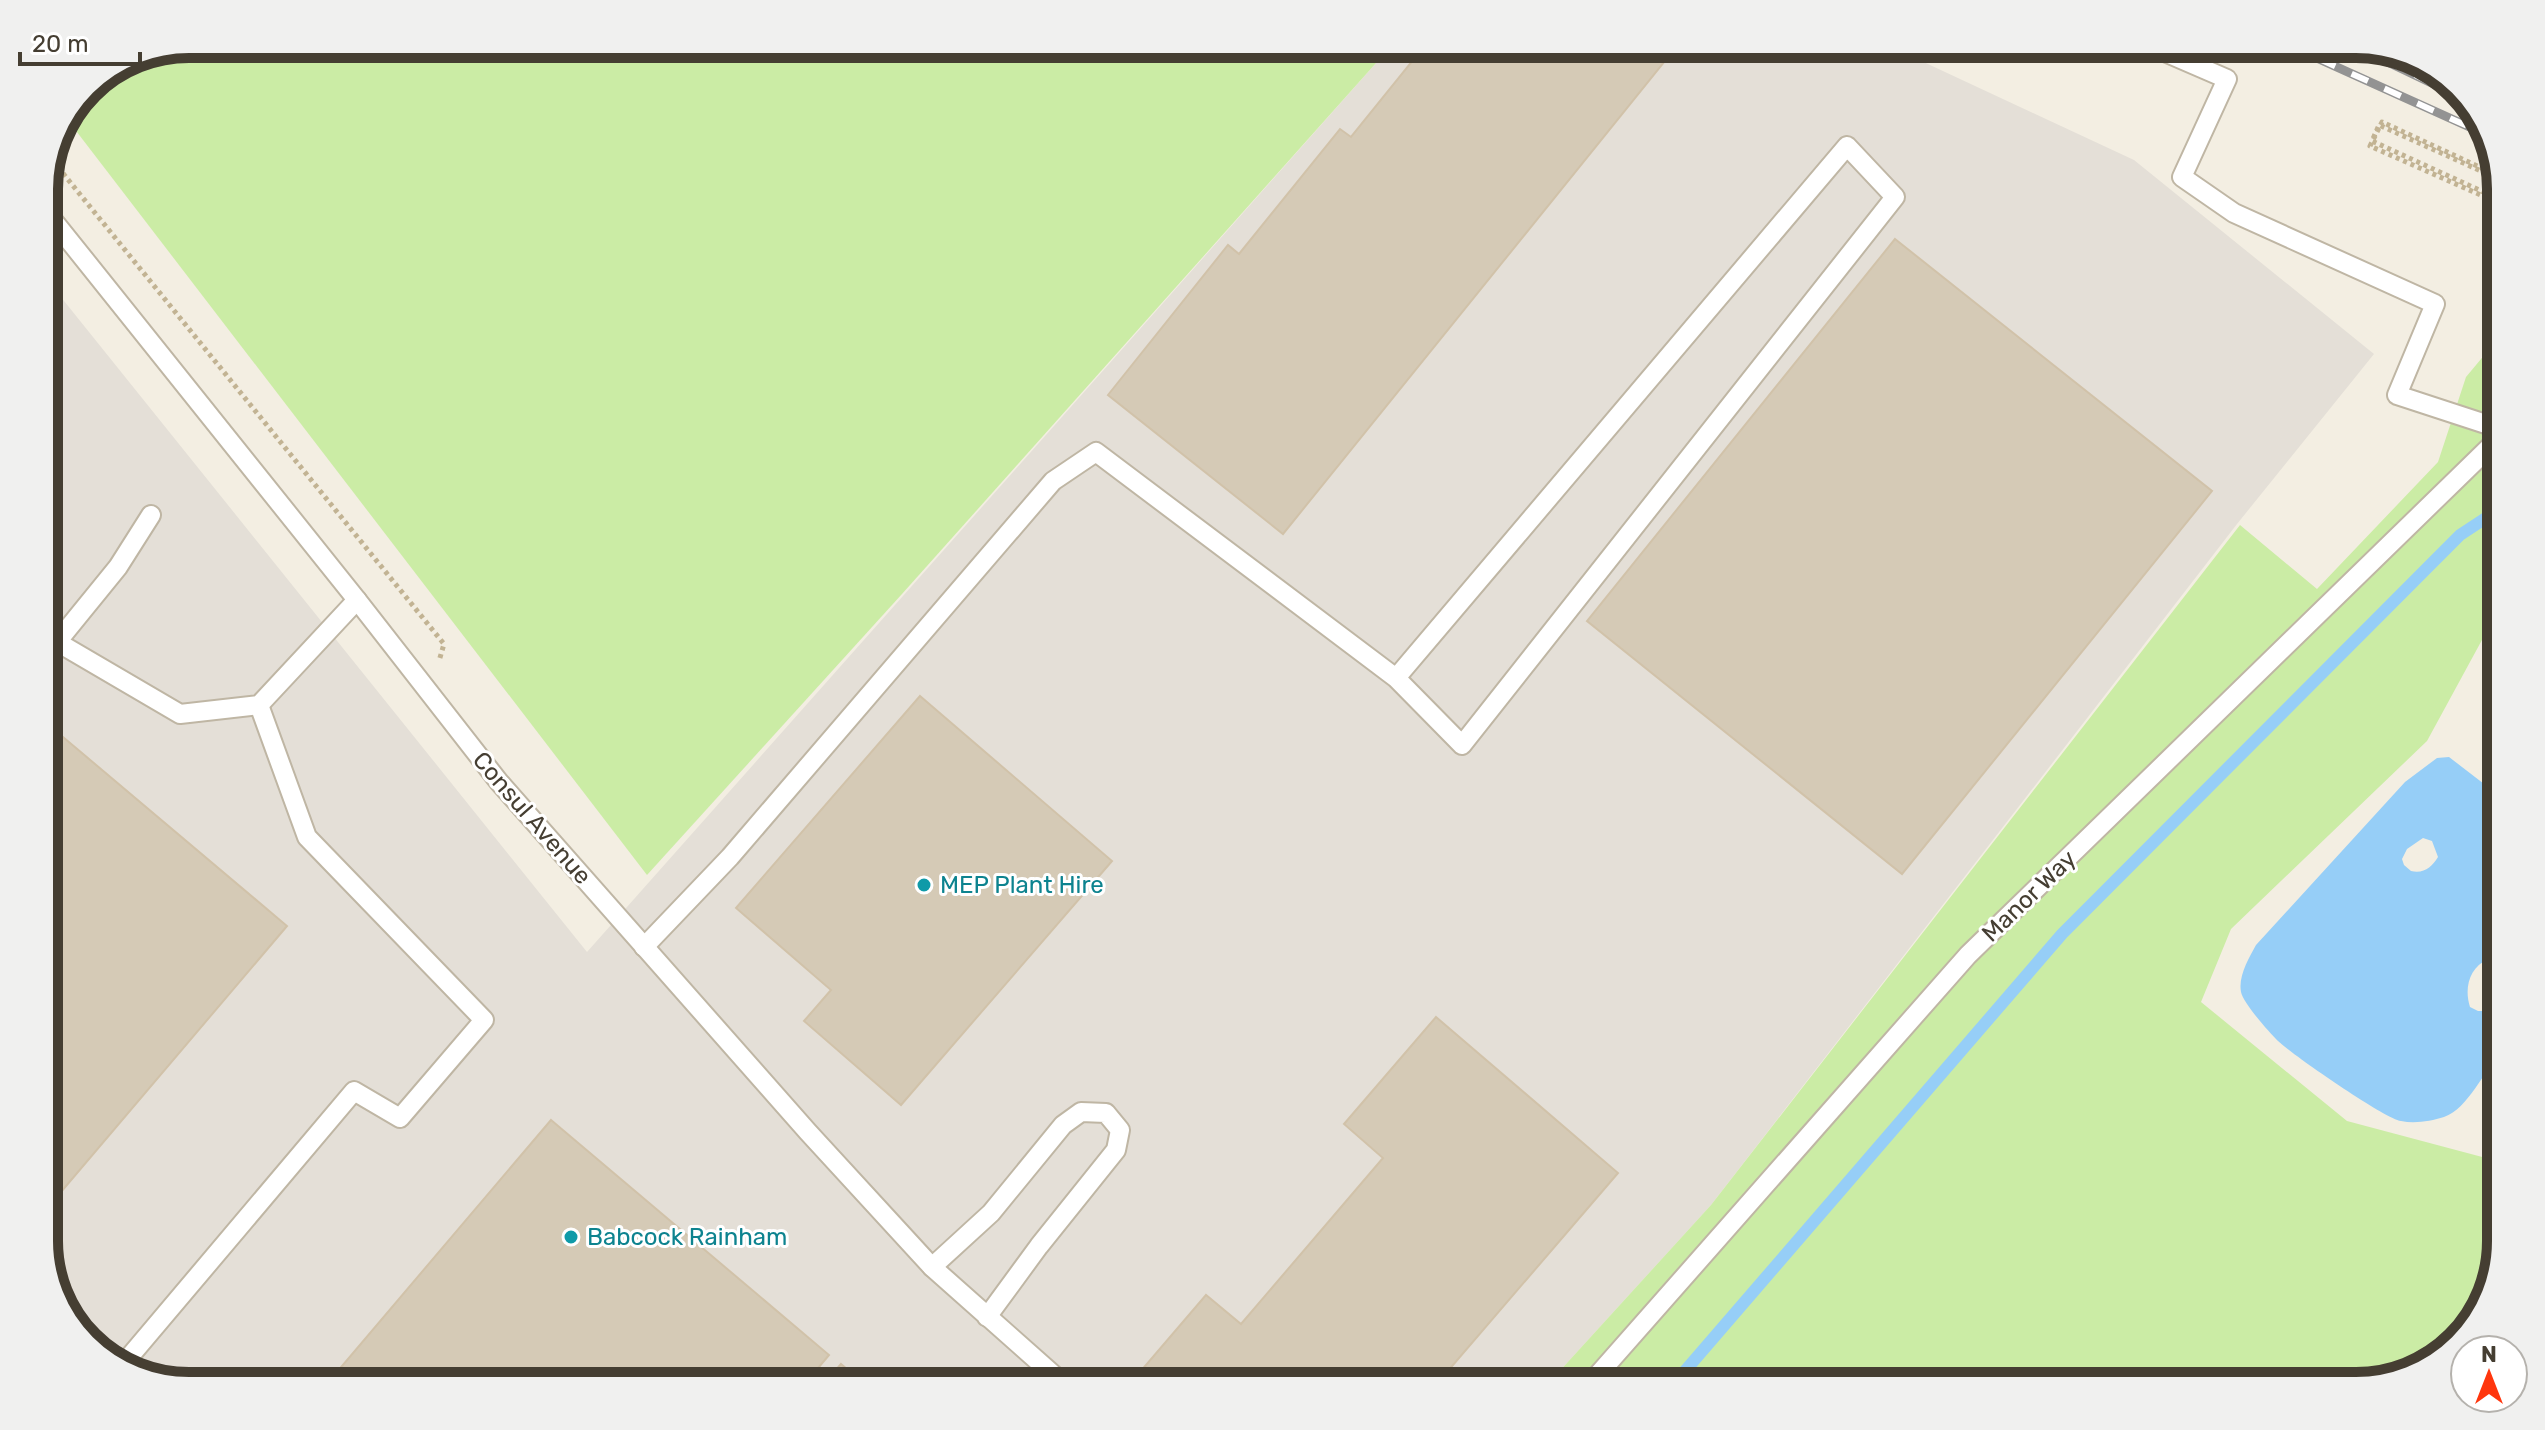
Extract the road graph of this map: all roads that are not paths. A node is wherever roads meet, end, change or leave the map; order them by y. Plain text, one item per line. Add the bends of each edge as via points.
1 (2178, 58) edge
2 (58, 226) edge
3 (2487, 424) edge
4 (2487, 450) edge
5 (151, 515) dead end
6 (357, 600) junction
7 (58, 629) edge
8 (58, 640) edge
9 (1396, 678) junction
10 (259, 705) junction
11 (644, 947) junction
12 (932, 1267) junction
13 (987, 1317) junction
14 (129, 1357) edge
15 (1050, 1372) edge
16 (1600, 1372) edge

1 - 3 lane via 2227,79 2182,177 2234,213 2435,304 2397,395
2 - 6 lane, Consul Avenue
4 - 16 lane, Manor Way via 1968,955
5 - 7 lane via 118,567
6 - 10 lane
6 - 11 lane, Consul Avenue via 499,782
8 - 10 lane via 180,714
9 - 9 lane via 1560,484 1847,146 1895,197 1462,745
9 - 11 lane via 1096,452 1053,481 730,857
10 - 14 lane via 307,837 484,1020 400,1118 354,1091
11 - 12 lane, Consul Avenue
12 - 13 lane, Consul Avenue
12 - 13 lane via 991,1213 1063,1125 1081,1112 1106,1113 1120,1130 1116,1150
13 - 15 lane, Consul Avenue

